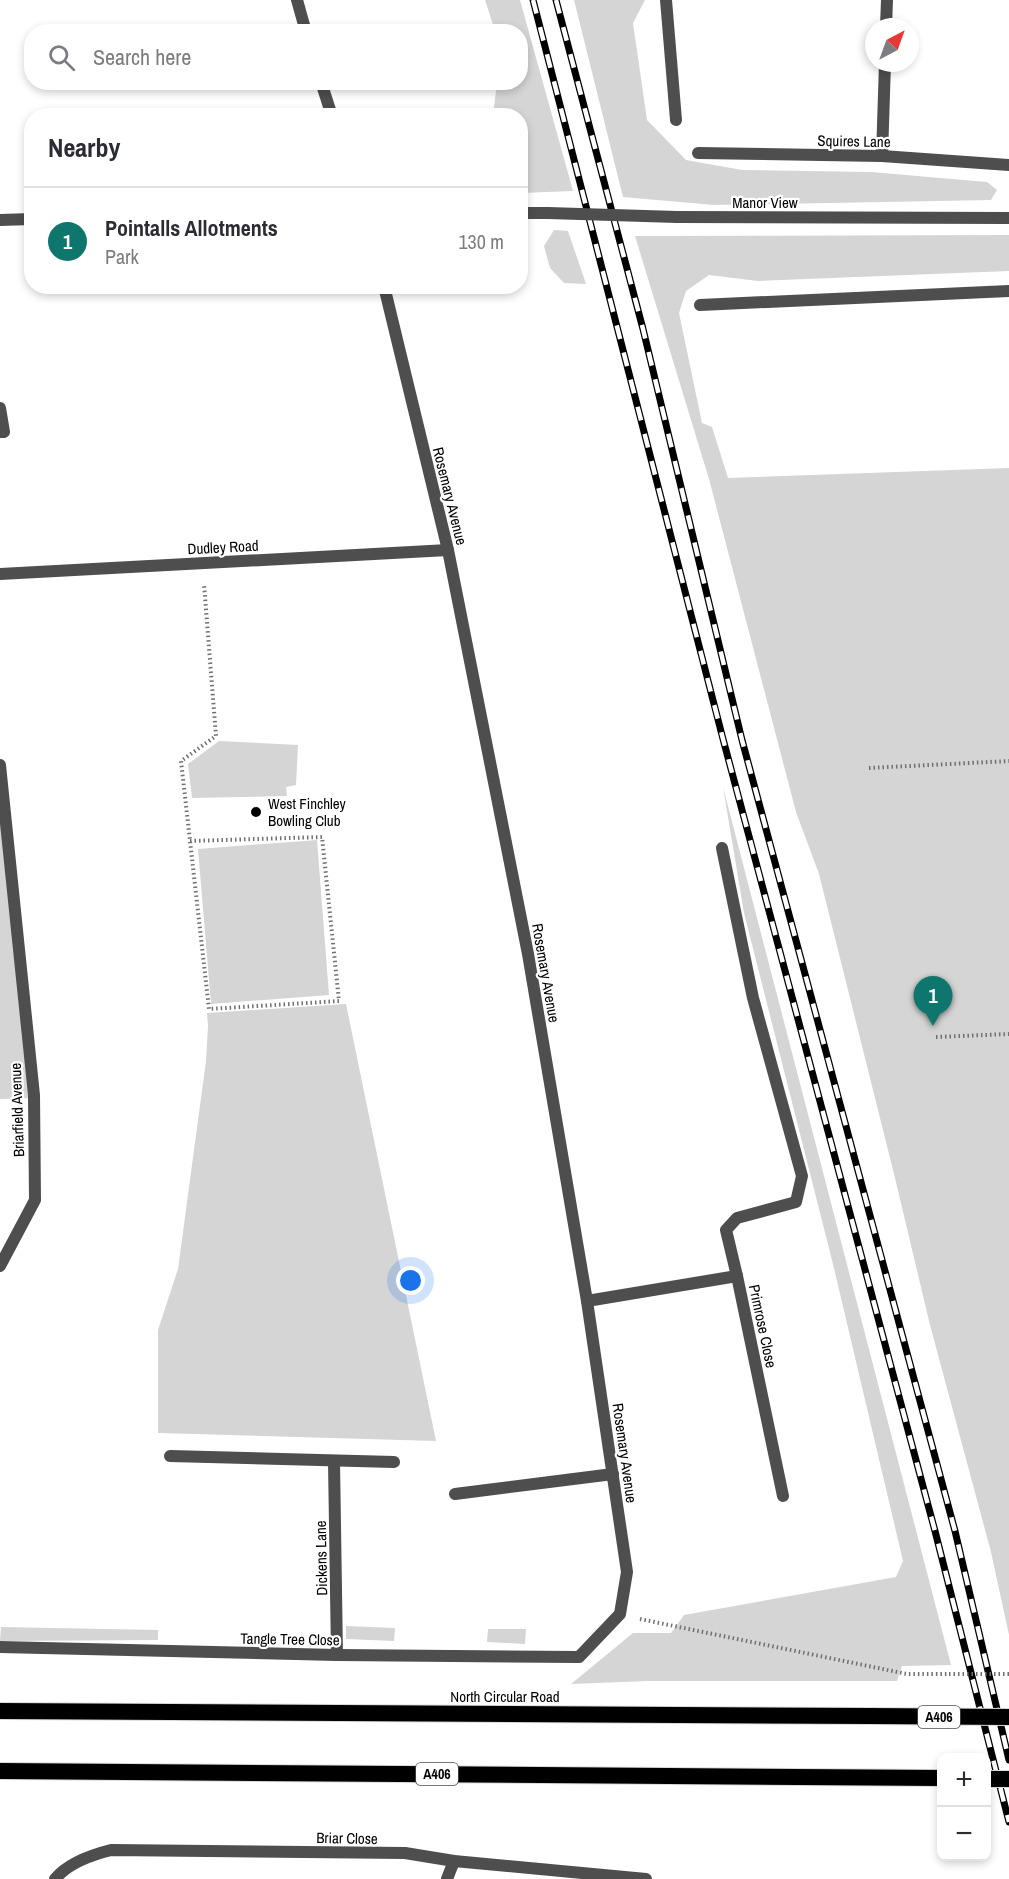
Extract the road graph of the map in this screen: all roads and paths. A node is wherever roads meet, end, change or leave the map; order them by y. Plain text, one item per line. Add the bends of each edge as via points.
1 (297, 0) edge
2 (666, 0) edge
3 (887, 0) edge
4 (886, 18) edge
5 (304, 24) edge
6 (885, 72) edge
7 (324, 90) edge
8 (329, 108) edge
9 (676, 120) dead end
10 (698, 153) dead end
11 (882, 156) junction
12 (1009, 165) edge
13 (528, 213) edge
14 (1009, 218) edge
15 (24, 219) edge
16 (0, 220) edge
17 (1009, 291) edge
18 (386, 294) edge
19 (700, 305) dead end
20 (0, 408) edge
21 (0, 432) edge
22 (448, 550) junction
23 (203, 563) junction
24 (0, 574) edge
25 (1009, 761) edge
26 (0, 765) edge
27 (869, 768) dead end
28 (190, 841) junction
29 (722, 848) dead end
30 (1009, 1034) edge
31 (936, 1037) dead end
32 (0, 1266) edge
33 (737, 1276) junction
34 (587, 1301) junction
35 (170, 1456) dead end
36 (334, 1461) junction
37 (393, 1462) dead end
38 (612, 1474) junction
39 (455, 1494) dead end
40 (783, 1496) dead end
41 (646, 1620) dead end
42 (0, 1647) edge
43 (338, 1655) junction
44 (579, 1657) joint
45 (1009, 1674) edge
46 (0, 1711) edge
47 (1009, 1717) edge
48 (0, 1771) edge
49 (937, 1778) edge
50 (991, 1779) edge
51 (1009, 1779) edge
52 (454, 1861) junction
53 (55, 1879) edge
54 (447, 1879) edge
55 (645, 1879) edge

1 - 5 street
2 - 9 street
3 - 4 street
6 - 11 street
7 - 8 street
10 - 11 street, Squires Lane
11 - 12 street, Squires Lane
13 - 14 street, Manor View, bridge
15 - 16 street
17 - 19 street
18 - 22 street, Rosemary Avenue
20 - 21 street via 4,432
22 - 23 street, Dudley Road
22 - 34 street, Rosemary Avenue via 528,954
23 - 24 street, Dudley Road
23 - 28 path via 216,736 181,761
25 - 27 path
26 - 32 street, Briarfield Avenue via 34,1095 34,1200
28 - 28 path via 209,1009 339,1000 322,837
29 - 33 street via 753,998 802,1176 796,1203 737,1218 726,1230
30 - 31 path
33 - 34 street, Primrose Close
33 - 40 street, Primrose Close
34 - 38 street, Rosemary Avenue
35 - 36 street
36 - 37 street
36 - 43 street, Dickens Lane
38 - 39 street
38 - 44 street, Rosemary Avenue via 627,1572 620,1614
41 - 45 path, bridge via 907,1674
42 - 43 street, Tangle Tree Close
43 - 44 street, Tangle Tree Close
46 - 47 highway, North Circular Road / A406, bridge
48 - 49 highway, A406
50 - 51 highway, bridge
52 - 53 street, Briar Close via 405,1853 111,1850 92,1855
52 - 54 street
52 - 55 street, Briar Close

